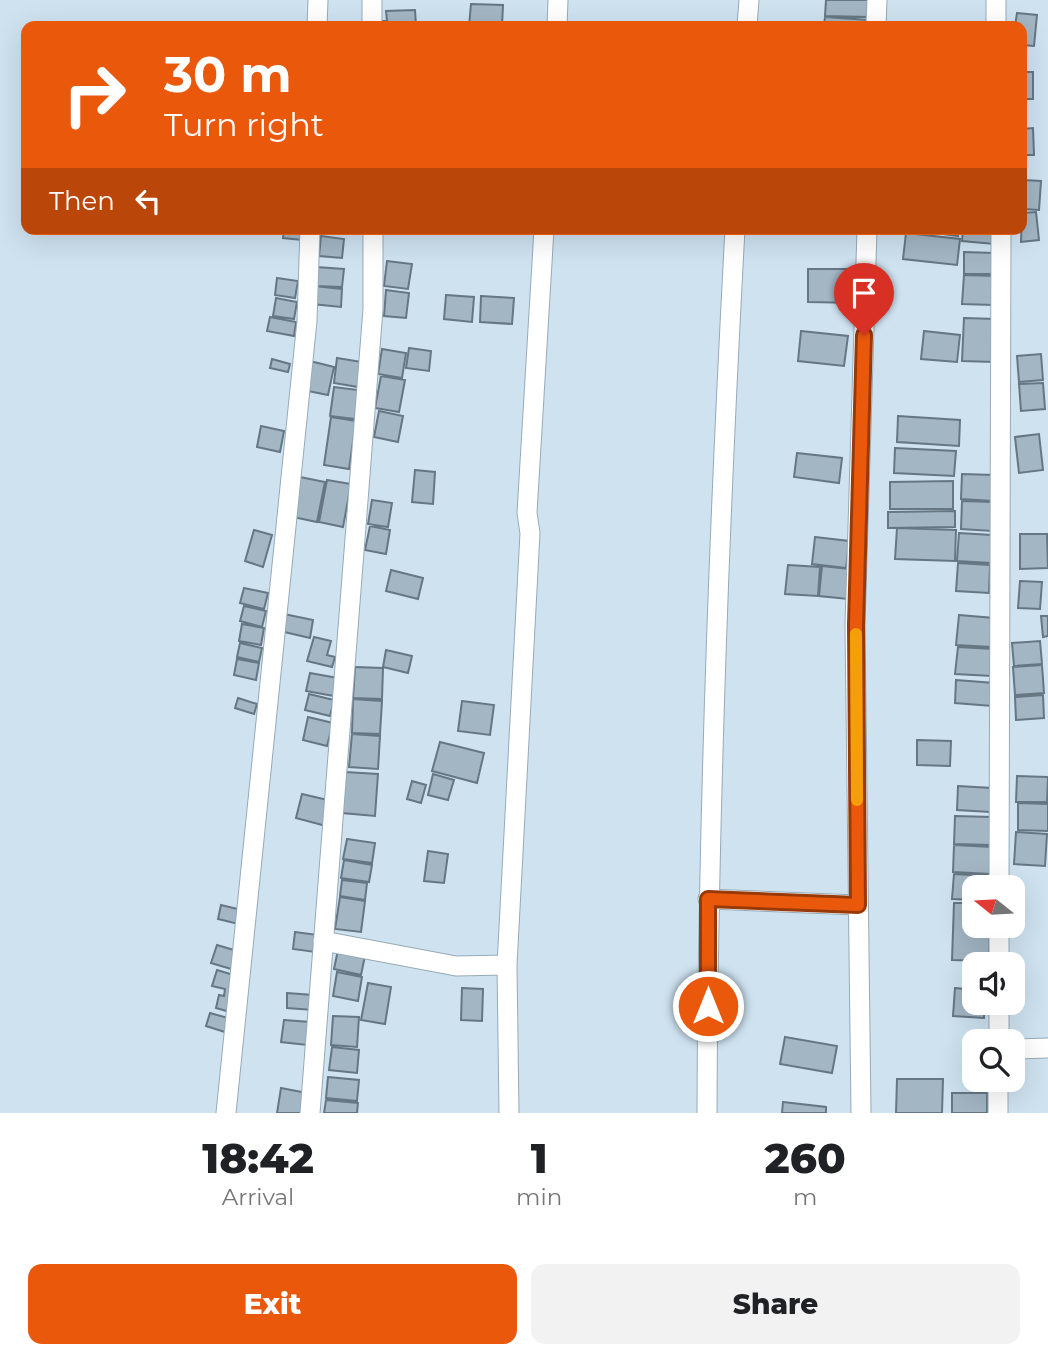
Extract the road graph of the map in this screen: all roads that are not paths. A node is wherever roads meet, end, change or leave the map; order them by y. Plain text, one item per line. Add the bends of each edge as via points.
1 (318, 0) edge
2 (372, 0) edge
3 (558, 0) edge
4 (748, 0) edge
5 (877, 0) edge
6 (996, 0) edge
7 (317, 21) edge
8 (372, 21) edge
9 (557, 21) edge
10 (747, 21) edge
11 (876, 21) edge
12 (996, 21) edge
13 (310, 235) edge
14 (373, 235) edge
15 (544, 235) edge
16 (735, 235) edge
17 (867, 235) edge
18 (1001, 235) edge
19 (999, 875) edge
20 (708, 899) junction
21 (858, 905) junction
22 (323, 941) junction
23 (507, 965) junction
24 (1048, 1048) edge
25 (1025, 1049) edge
26 (998, 1092) edge
27 (226, 1113) edge
28 (310, 1113) edge
29 (509, 1113) edge
30 (707, 1113) edge
31 (861, 1113) edge
32 (998, 1113) edge

1 - 7 street
2 - 8 street
3 - 9 street
4 - 10 street
5 - 11 street
6 - 12 street
13 - 27 street via 307,321
14 - 22 street via 373,310
15 - 23 street
16 - 20 street via 719,517
17 - 21 street via 856,625
18 - 19 street
20 - 21 street
20 - 30 street
21 - 31 street
22 - 23 street via 456,966
22 - 28 street
23 - 29 street
24 - 25 street
26 - 32 street

